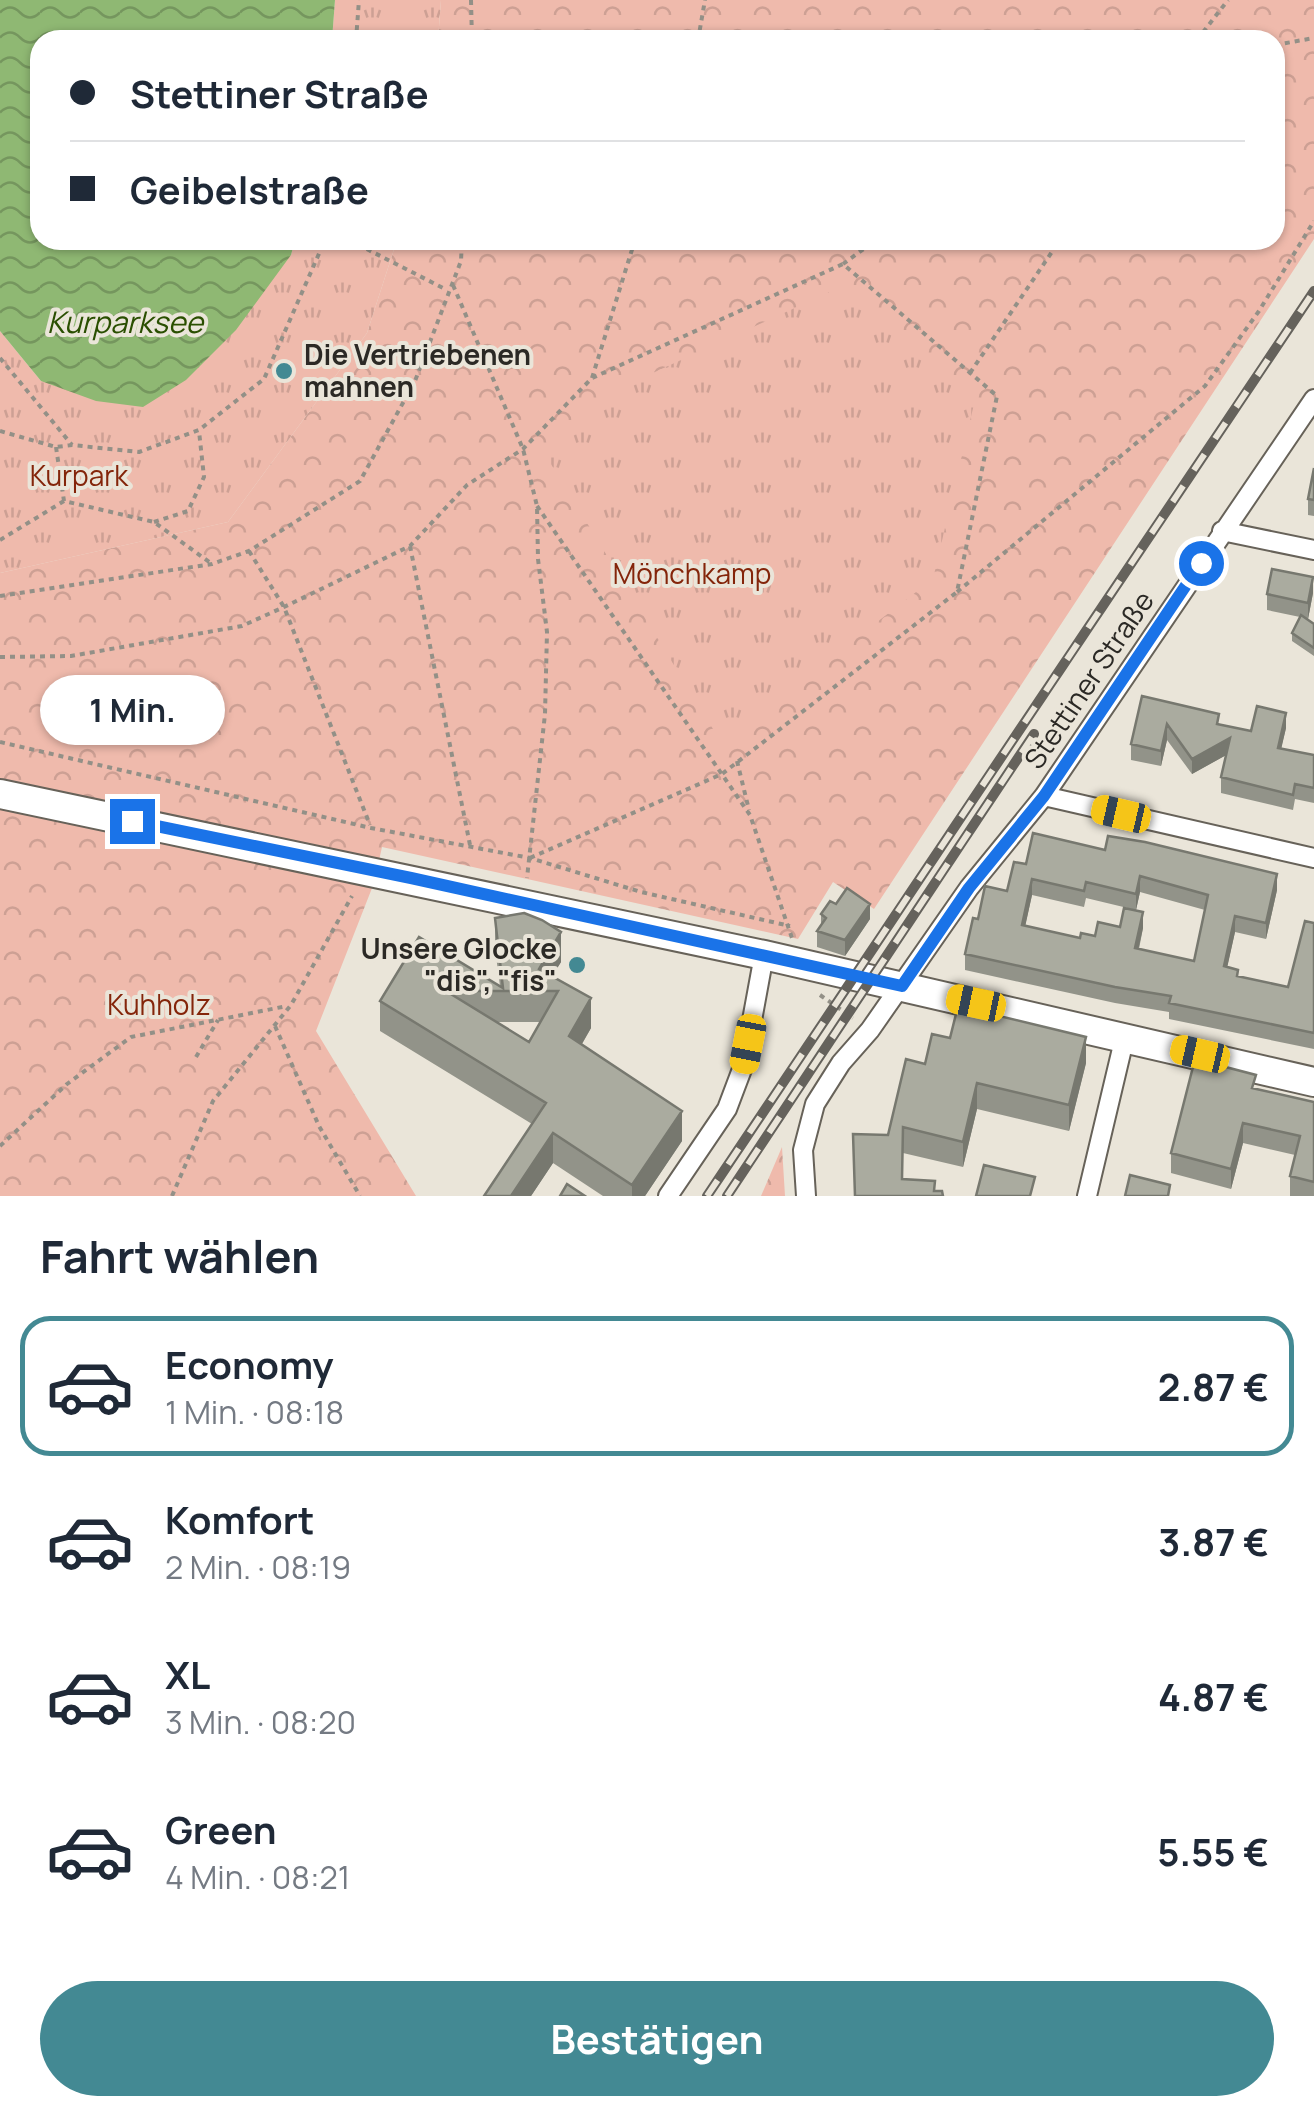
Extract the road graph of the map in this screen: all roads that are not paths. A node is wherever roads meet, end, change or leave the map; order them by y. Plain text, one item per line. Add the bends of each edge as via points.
1 (1314, 400) edge
2 (1222, 531) junction
3 (1314, 550) edge
4 (0, 794) edge
5 (1044, 796) junction
6 (1314, 858) edge
7 (764, 955) junction
8 (902, 986) junction
9 (1125, 1036) junction
10 (1314, 1082) edge
11 (668, 1196) edge
12 (806, 1196) edge
13 (1087, 1196) edge

1 - 2 street, Stettiner Straße
2 - 3 street
2 - 5 street, Stettiner Straße
4 - 7 street
5 - 6 street
5 - 8 street, Stettiner Straße
7 - 8 street
7 - 11 street via 733,1094
8 - 9 street
8 - 12 street, Stettiner Straße via 814,1104 803,1150
9 - 10 street
9 - 13 street

